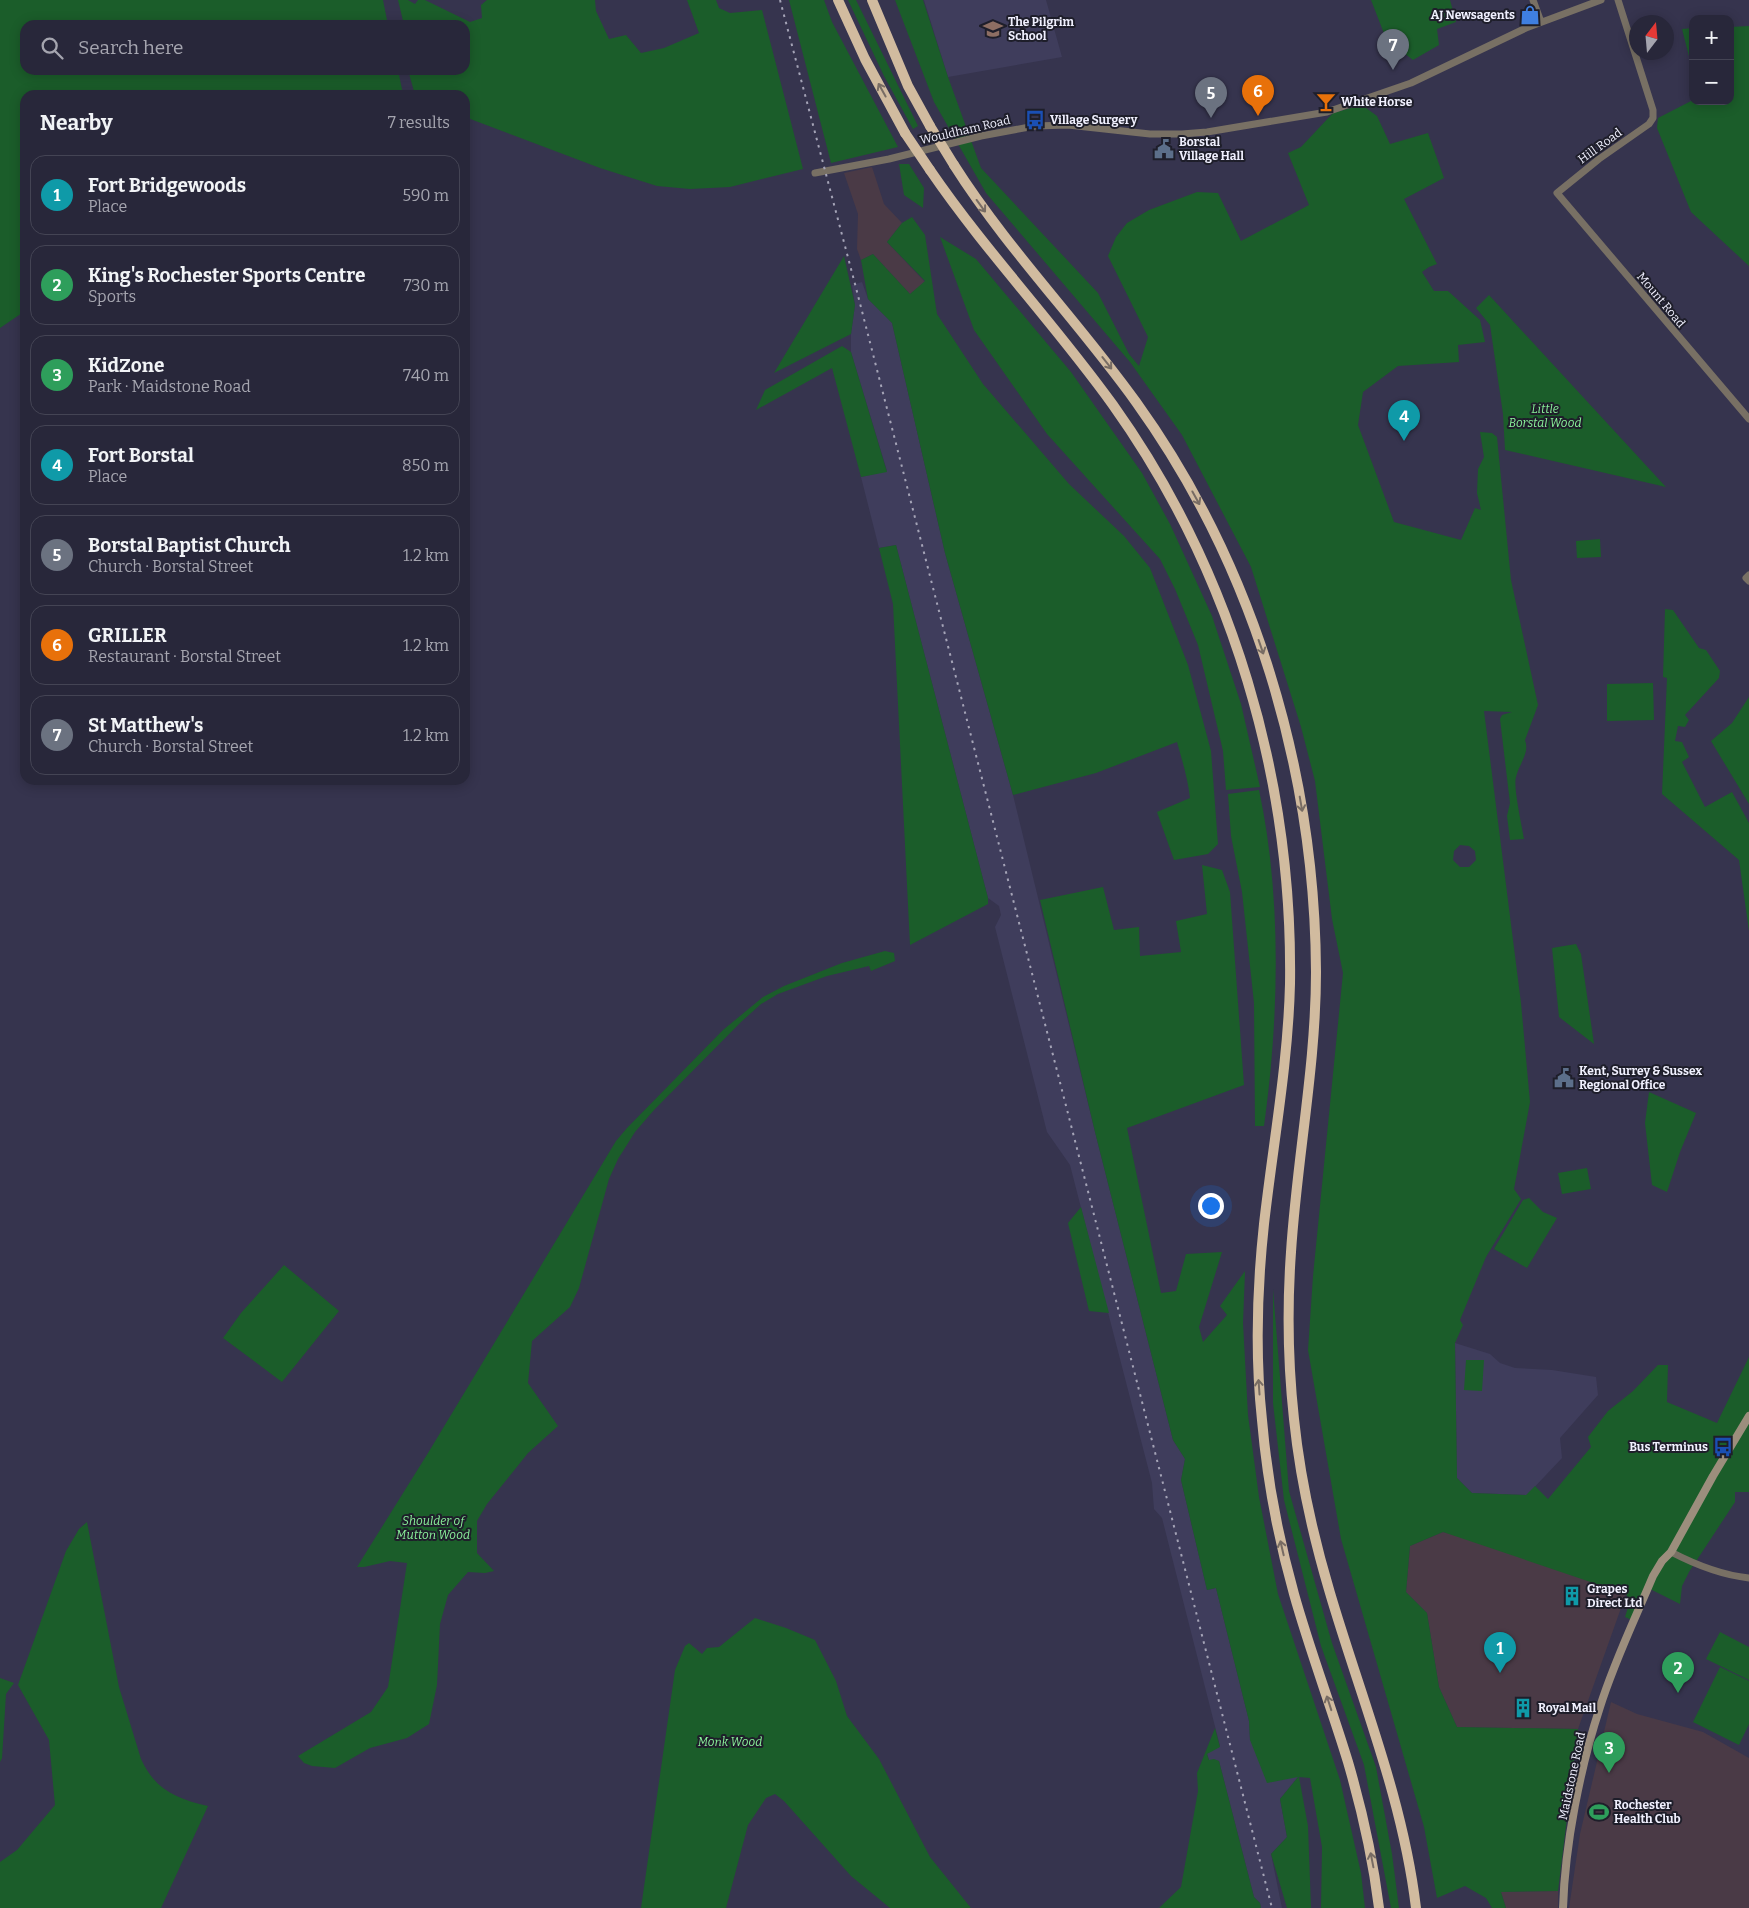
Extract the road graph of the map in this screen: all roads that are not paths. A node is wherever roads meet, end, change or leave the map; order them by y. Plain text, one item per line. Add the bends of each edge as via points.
1 (872, 0) edge
2 (1532, 0) edge
3 (1601, 0) edge
4 (1618, 0) edge
5 (840, 4) edge
6 (1541, 22) junction
7 (815, 174) dead end
8 (1557, 193) joint
9 (1749, 419) edge
10 (1749, 576) edge
11 (1749, 582) edge
12 (1749, 1416) edge
13 (1671, 1552) junction
14 (1749, 1578) edge
15 (1379, 1908) edge
16 (1416, 1908) edge
17 (1563, 1908) edge

1 -> 16 highway, bridge via 908,86 980,205 1108,364 1176,464 1207,519 1247,608 1288,736 1308,850 1316,961 1311,1074 1290,1269 1289,1355 1294,1414 1303,1484 1314,1532 1401,1822
2 - 6 street
3 - 6 street, Wouldham Road
4 - 8 street, Hill Road via 1654,115 1650,124
15 -> 5 highway, bridge via 1369,1847 1348,1764 1286,1564 1269,1481 1261,1416 1259,1278 1287,1040 1290,955 1288,895 1280,826 1256,711 1232,631 1183,521 1154,468 1090,373 987,248 930,170 905,133
6 - 7 street, Wouldham Road via 1411,84 1327,112 1182,134 1043,125
8 - 9 street, Mount Road
10 - 11 street via 1746,578
12 - 13 main road, Maidstone Road
13 - 14 street via 1714,1570
13 - 17 main road, Maidstone Road via 1653,1576 1600,1705 1572,1824

